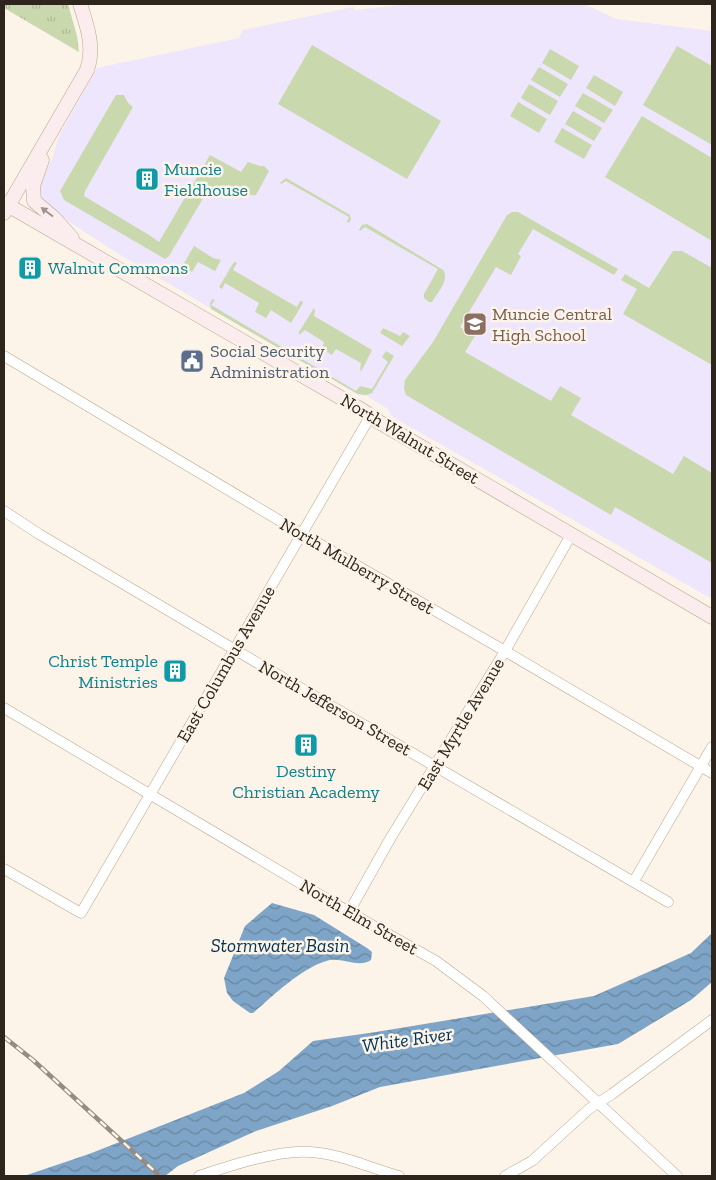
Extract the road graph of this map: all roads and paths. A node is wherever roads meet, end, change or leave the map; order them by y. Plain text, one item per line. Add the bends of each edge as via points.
1 (80, 4) edge
2 (50, 133) junction
3 (5, 207) edge
4 (81, 248) junction
5 (4, 356) edge
6 (370, 416) junction
7 (4, 511) edge
8 (302, 534) junction
9 (571, 535) junction
10 (712, 617) edge
11 (235, 649) junction
12 (506, 651) junction
13 (4, 708) edge
14 (712, 747) edge
15 (436, 766) junction
16 (701, 767) junction
17 (712, 774) edge
18 (150, 795) junction
19 (4, 869) edge
20 (634, 881) junction
21 (668, 902) dead end
22 (349, 912) junction
23 (712, 1020) edge
24 (598, 1103) junction
25 (198, 1176) edge
26 (400, 1176) edge
27 (505, 1176) edge
28 (677, 1176) edge

1 - 2 main road via 90,41 90,62
2 - 3 main road
4 -> 2 main road via 33,197 33,186
3 - 4 main road, North Walnut Street
4 - 6 main road, North Walnut Street
5 - 8 street, North Mulberry Street
6 - 8 street, East Columbus Avenue
6 - 9 main road, North Walnut Street
7 - 11 street, North Jefferson Street
8 - 11 street, East Columbus Avenue
8 - 12 street, North Mulberry Street
9 - 10 main road, North Walnut Street
9 - 12 street, East Myrtle Avenue
11 - 15 street, North Jefferson Street
11 - 18 street, East Columbus Avenue
12 - 15 street, East Myrtle Avenue
12 - 16 street, North Mulberry Street
13 - 18 street, North Elm Street
14 - 16 street
15 - 20 street, North Jefferson Street
15 - 22 street, East Myrtle Avenue
16 - 17 street, North Mulberry Street
16 - 20 street
18 - 19 street, East Columbus Avenue via 81,913
18 - 22 street, North Elm Street
20 - 21 street, North Jefferson Street
22 - 24 street, North Elm Street via 436,961 483,996
23 - 24 street
24 - 27 street via 532,1161
24 - 28 street, North Elm Street
25 - 26 street via 298,1151 332,1156

